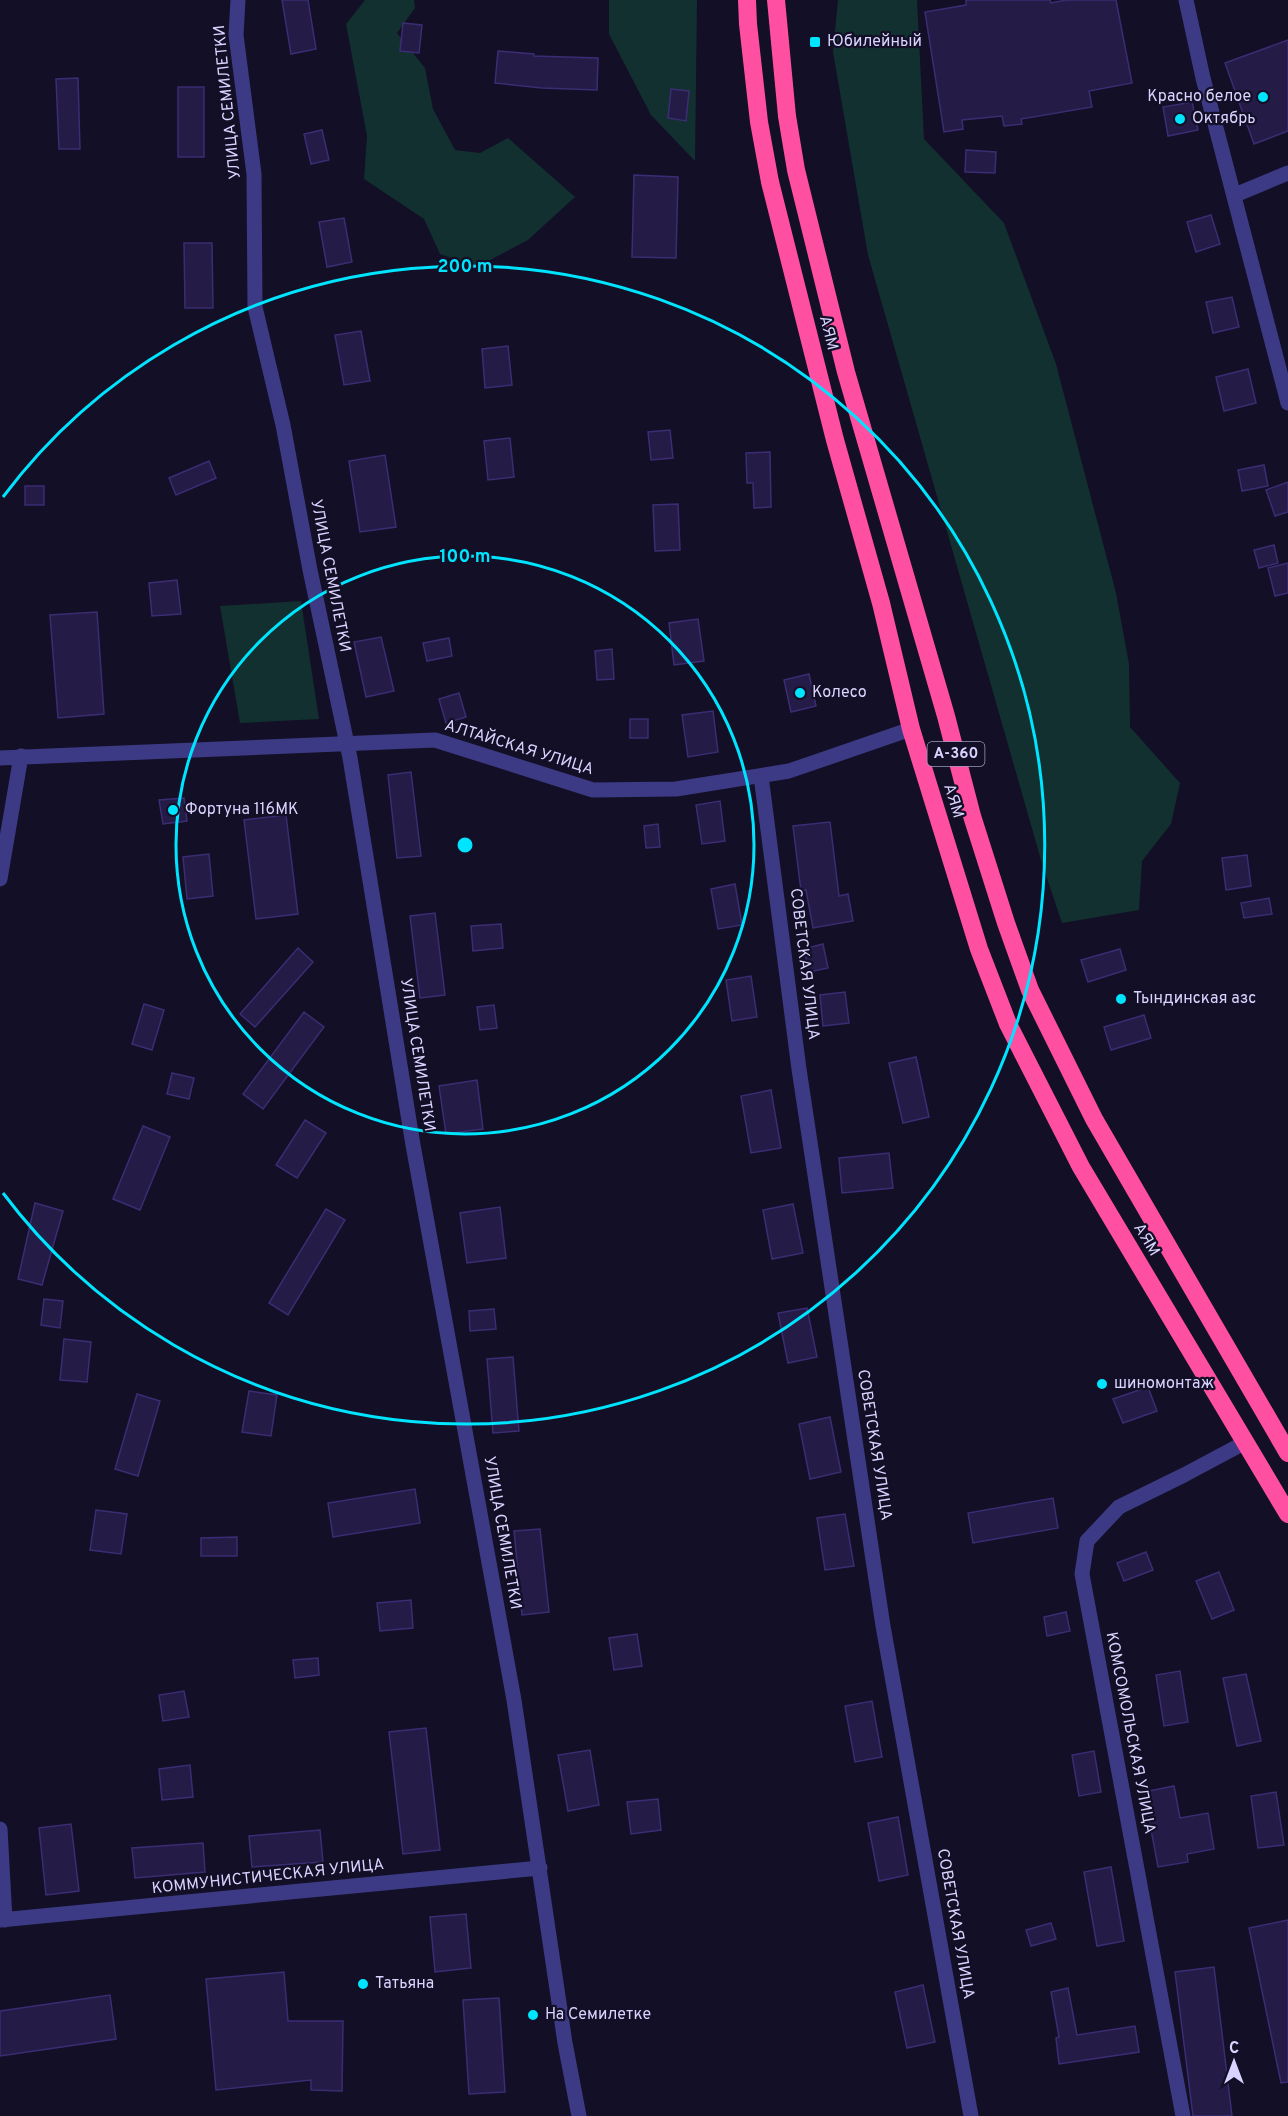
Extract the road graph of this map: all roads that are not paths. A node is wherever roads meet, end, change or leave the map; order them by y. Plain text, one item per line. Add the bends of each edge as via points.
1 (238, 0) edge
2 (747, 0) edge
3 (776, 0) edge
4 (1186, 0) edge
5 (1288, 173) edge
6 (1235, 195) junction
7 (1288, 403) edge
8 (911, 729) junction
9 (347, 743) junction
10 (21, 756) junction
11 (0, 758) edge
12 (761, 776) junction
13 (0, 879) edge
14 (1244, 1443) junction
15 (1288, 1453) edge
16 (1288, 1514) edge
17 (0, 1828) edge
18 (540, 1868) junction
19 (2, 1920) edge
20 (579, 2116) edge
21 (971, 2116) edge
22 (1183, 2116) edge

1 - 9 street, УЛИЦА СЕМИЛЕТКИ via 236,35 254,174 255,307 283,425
2 - 8 highway, АЯМ / А-360 via 759,122 770,182
3 - 15 highway, АЯМ / А-360 via 796,170 843,361 972,816 1006,922 1030,990 1094,1119
4 - 6 street
5 - 6 street
6 - 7 street
8 - 12 street, АЛТАЙСКАЯ УЛИЦА via 789,771
8 - 14 highway, АЯМ / А-360 via 976,938 1008,1024 1081,1167
9 - 10 street, АЛТАЙСКАЯ УЛИЦА
9 - 12 street, АЛТАЙСКАЯ УЛИЦА via 435,740 593,790 676,789
9 - 18 street, УЛИЦА СЕМИЛЕТКИ
10 - 11 street, АЛТАЙСКАЯ УЛИЦА
10 - 13 street
12 - 21 street, СОВЕТСКАЯ УЛИЦА via 799,1070 883,1626
14 - 16 highway, АЯМ / А-360
14 - 22 street, КОМСОМОЛЬСКАЯ УЛИЦА via 1119,1507 1087,1541 1083,1574
17 - 19 street
18 - 19 street, КОММУНИСТИЧЕСКАЯ УЛИЦА
18 - 20 street, УЛИЦА СЕМИЛЕТКИ

